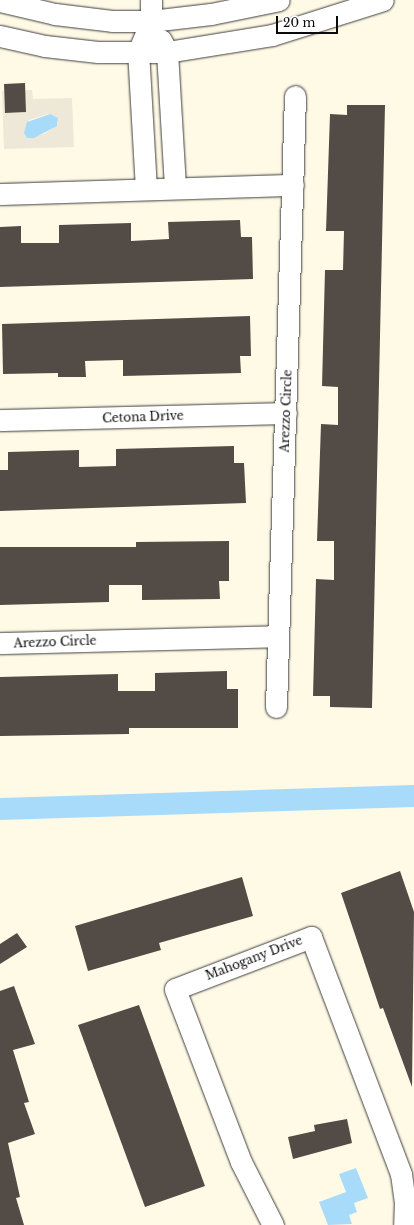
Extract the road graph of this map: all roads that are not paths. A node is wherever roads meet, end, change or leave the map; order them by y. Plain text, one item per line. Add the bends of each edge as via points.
1 (151, 0) edge
2 (279, 0) edge
3 (383, 0) edge
4 (0, 1) edge
5 (151, 21) junction
6 (0, 36) edge
7 (138, 52) junction
8 (167, 52) junction
9 (295, 96) dead end
10 (172, 128) junction
11 (142, 131) junction
12 (293, 185) junction
13 (175, 188) junction
14 (146, 189) junction
15 (0, 194) edge
16 (286, 413) junction
17 (0, 420) edge
18 (277, 636) junction
19 (0, 643) edge
20 (276, 707) dead end
21 (273, 1225) edge
22 (404, 1225) edge

1 - 5 street
2 - 5 street via 212,14
3 - 8 street via 272,35
4 - 5 street via 55,14 112,21
5 - 7 street
5 - 8 street
6 - 7 street via 45,46 98,52
7 - 8 street
7 - 11 street
8 - 10 street
9 - 12 street, Arezzo Circle
10 - 11 street
10 - 13 street
11 - 14 street
12 - 13 street
12 - 16 street, Arezzo Circle
13 - 14 street
14 - 15 street
16 - 17 street, Cetona Drive
16 - 18 street, Arezzo Circle
18 - 19 street, Arezzo Circle
18 - 20 street, Arezzo Circle
21 - 22 street, Mahogany Drive via 241,1162 175,989 311,937 401,1174 405,1201

